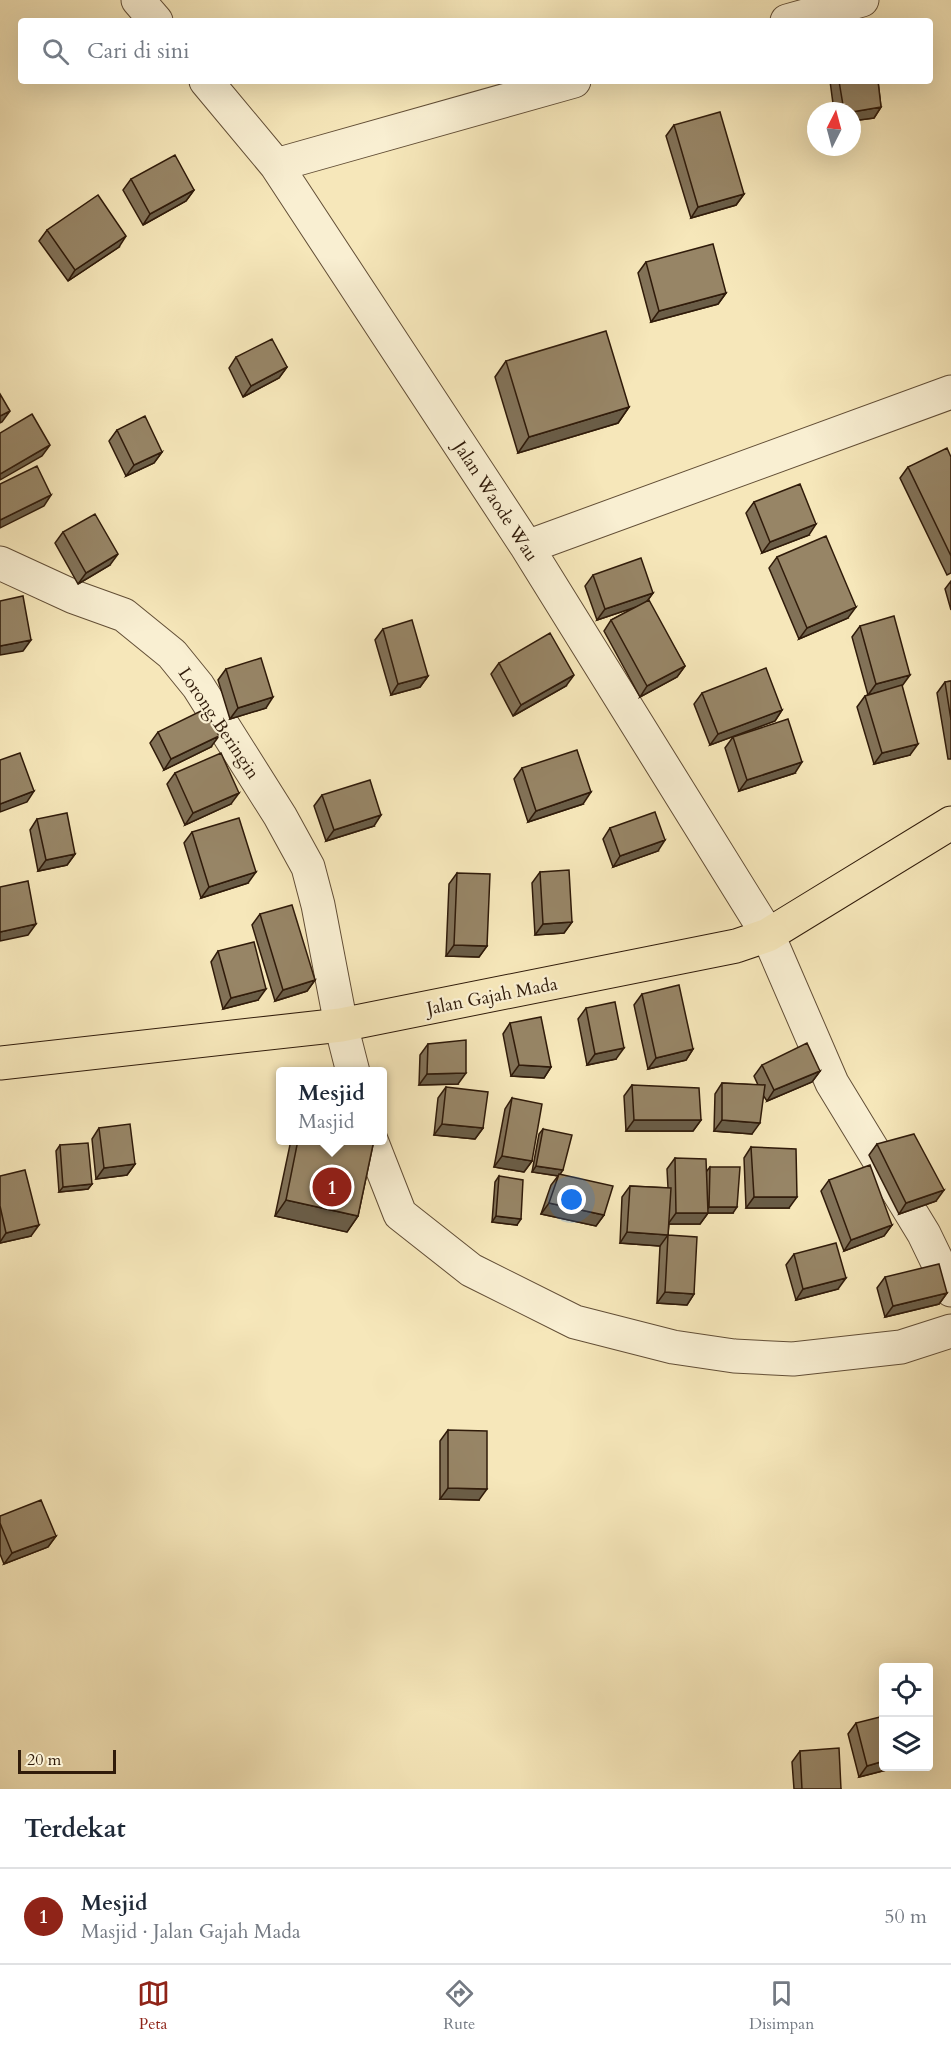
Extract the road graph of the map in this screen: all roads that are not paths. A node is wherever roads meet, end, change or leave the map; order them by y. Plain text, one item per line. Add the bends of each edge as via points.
1 (138, 0) edge
2 (862, 0) edge
3 (153, 18) edge
4 (798, 18) edge
5 (208, 84) edge
6 (563, 84) edge
7 (276, 165) junction
8 (951, 392) edge
9 (527, 547) junction
10 (0, 563) edge
11 (951, 824) edge
12 (768, 934) junction
13 (341, 1025) junction
14 (0, 1064) edge
15 (352, 1067) edge
16 (373, 1145) edge
17 (951, 1290) edge
18 (951, 1331) edge

1 - 3 street
2 - 4 street
5 - 7 street, Jalan Waode Wau
6 - 7 street
7 - 9 street, Jalan Waode Wau
8 - 9 street
9 - 12 street, Jalan Waode Wau
10 - 13 street, Lorong Beringin via 124,615 172,654 198,686 308,867
11 - 12 highway, Jalan Gajah Mada
12 - 13 highway, Jalan Gajah Mada via 736,946
12 - 17 street, Jalan Waode Wau via 832,1083 924,1234
13 - 14 highway, Jalan Gajah Mada
13 - 15 street, Lorong Beringin
16 - 18 street via 400,1214 471,1270 575,1322 673,1347 793,1359 901,1347

